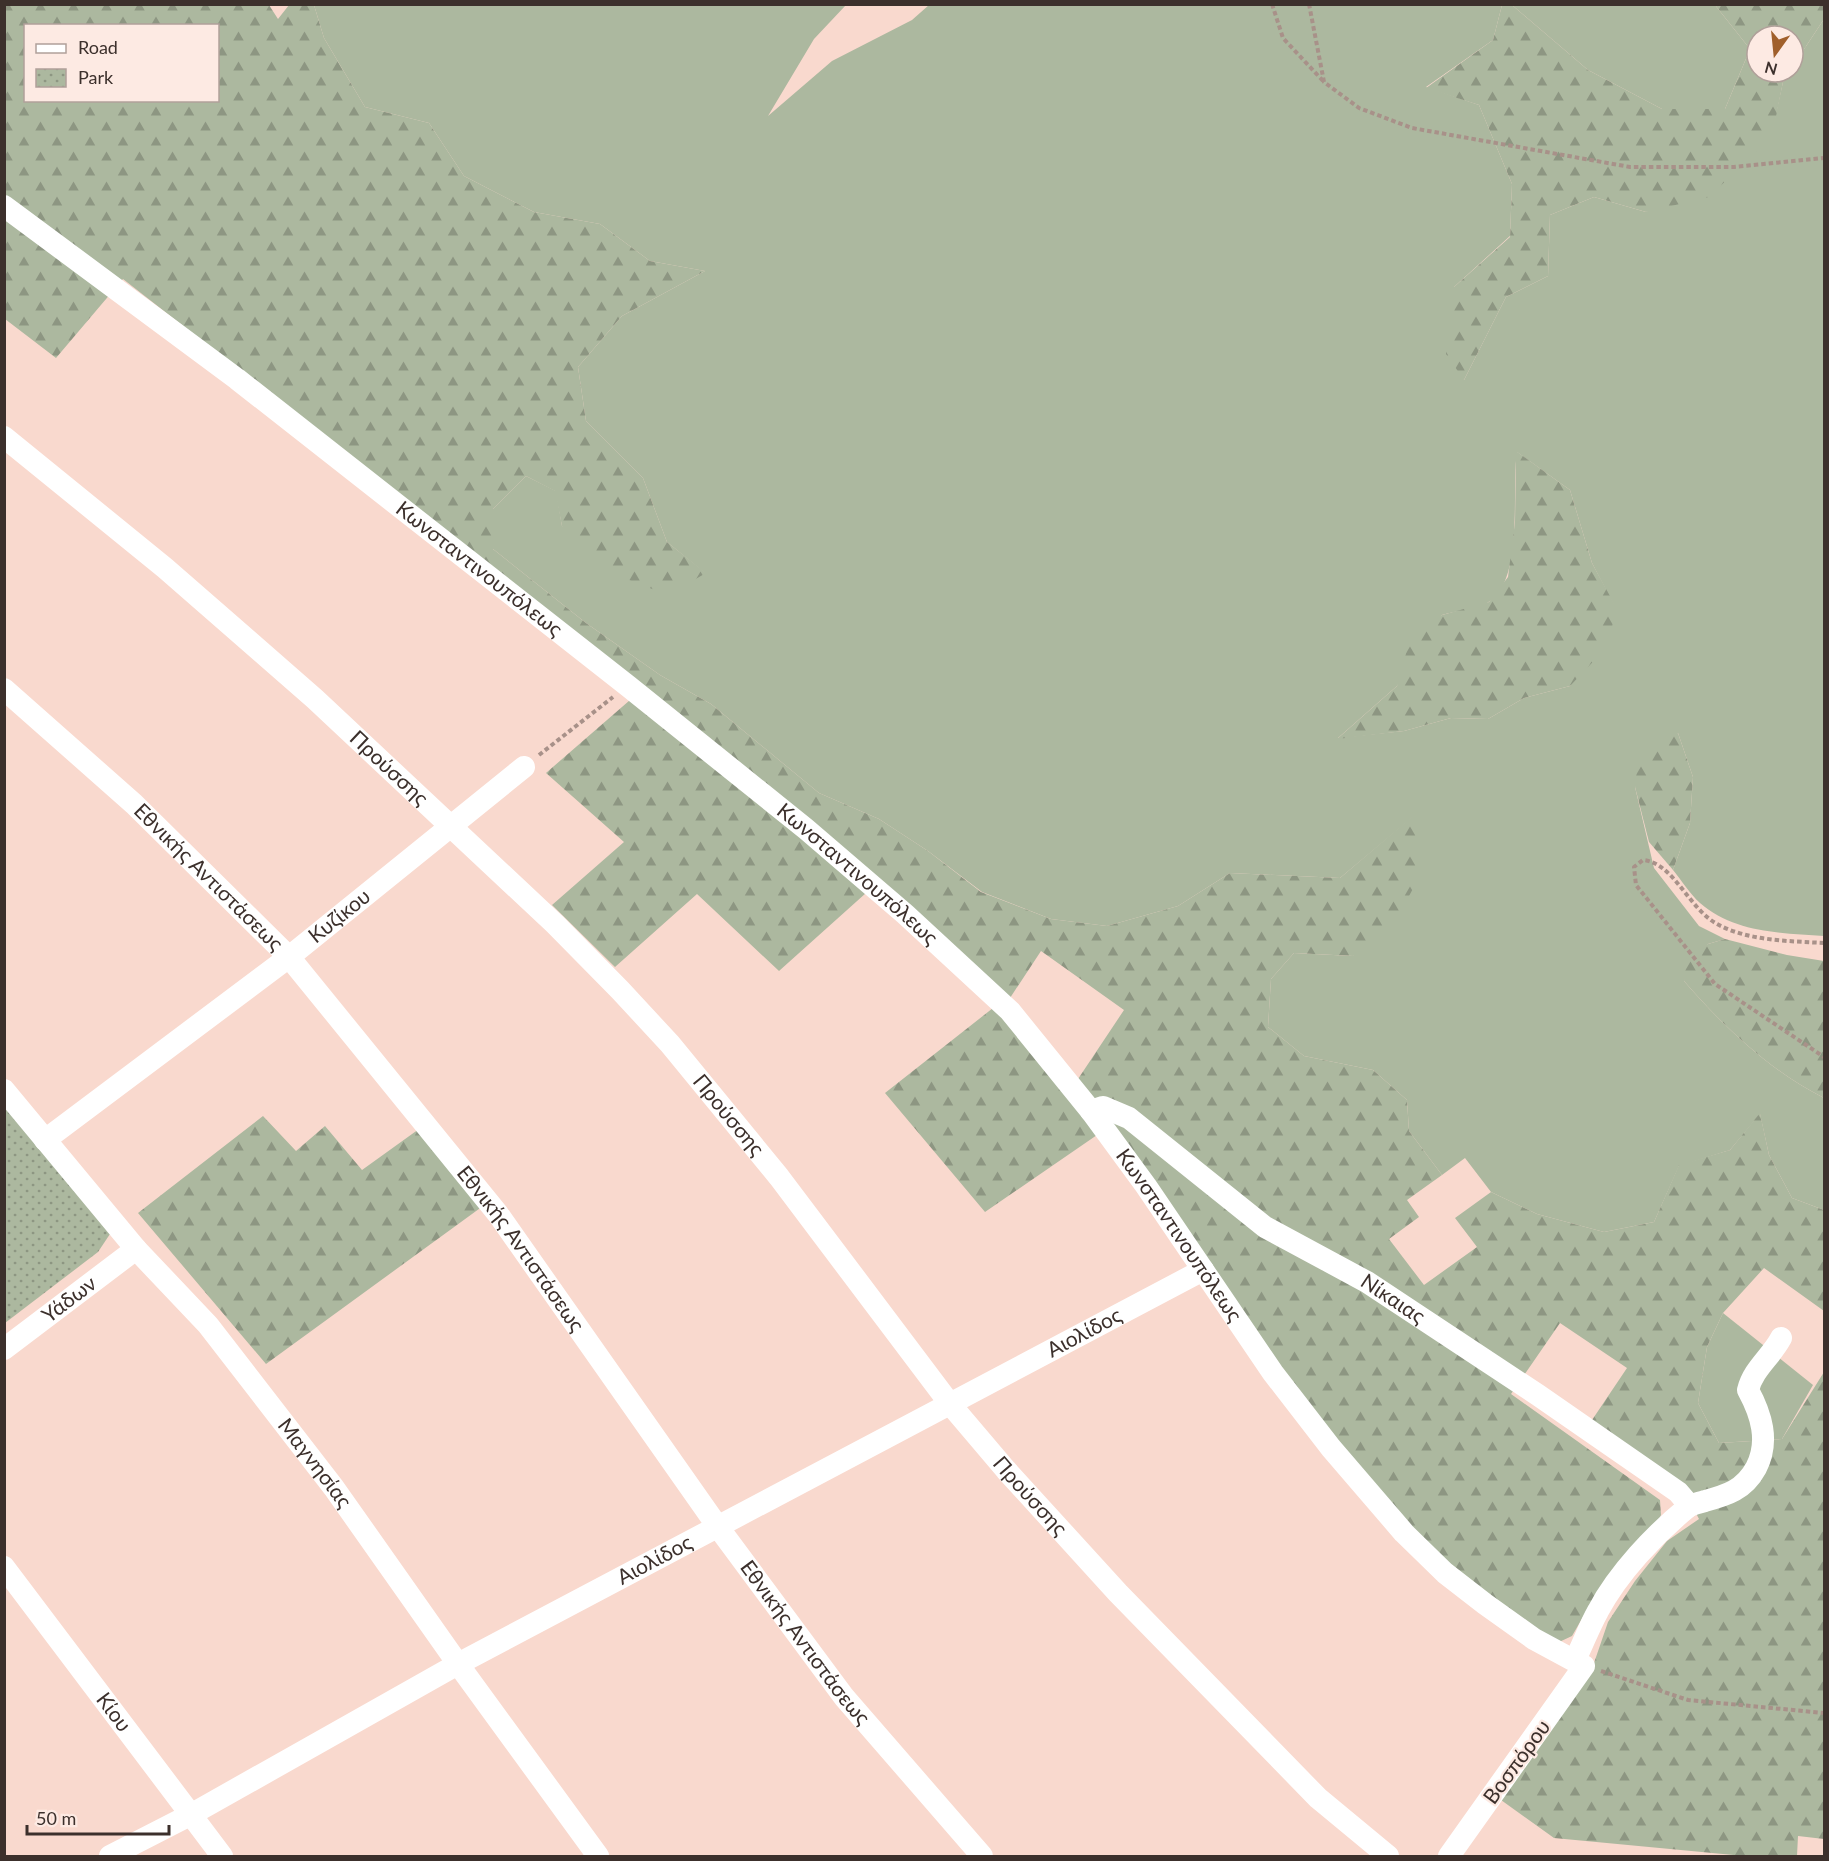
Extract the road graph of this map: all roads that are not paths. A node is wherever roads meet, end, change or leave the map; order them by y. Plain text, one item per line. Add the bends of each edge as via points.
1 (4, 206) edge
2 (4, 437) edge
3 (4, 689) edge
4 (524, 767) road end
5 (450, 824) junction
6 (290, 957) junction
7 (4, 1090) edge
8 (1091, 1111) junction
9 (45, 1140) junction
10 (136, 1249) junction
11 (1203, 1269) junction
12 (1781, 1338) dead end
13 (4, 1349) edge
14 (950, 1404) junction
15 (1690, 1506) junction
16 (718, 1527) junction
17 (4, 1567) edge
18 (1579, 1663) junction
19 (458, 1664) junction
20 (192, 1814) junction
21 (110, 1857) edge
22 (222, 1857) edge
23 (598, 1857) edge
24 (982, 1857) edge
25 (1388, 1857) edge
26 (1449, 1857) edge

1 - 8 street, Κωνσταντινουπόλεως via 237,379 806,829 1010,1011
2 - 5 street, Προύσσης via 165,567
3 - 6 street, Εθνικής Αντιστάσεως via 143,812
4 - 5 street, Κυζίκου
5 - 6 street, Κυζίκου
5 - 14 street, Προύσσης via 670,1044 779,1177
6 - 9 street, Κυζίκου
6 - 16 street, Εθνικής Αντιστάσεως via 498,1214
7 - 9 street, Μαγνησίας
8 - 11 street, Κωνσταντινουπόλεως
8 - 15 street, Νίκαιας via 1102,1107 1129,1118 1265,1227 1367,1282 1455,1339 1678,1492
9 - 10 street, Μαγνησίας
10 - 13 street, Υάδων
10 - 19 street, Μαγνησίας via 208,1325 334,1488
11 - 14 street, Αιολίδος
11 - 18 street, Κωνσταντινουπόλεως via 1273,1373 1404,1533 1445,1573 1485,1604 1534,1639
12 - 15 street via 1754,1373 1748,1390 1758,1407 1763,1429 1757,1466 1740,1488
14 - 16 street, Αιολίδος
14 - 25 street, Προύσσης via 1074,1547 1154,1631 1318,1798
15 - 18 street, Βοσπόρου via 1623,1575 1599,1610
16 - 19 street, Αιολίδος
16 - 24 street, Εθνικής Αντιστάσεως via 844,1697
17 - 20 street, Κίου
18 - 26 street, Βοσπόρου
19 - 20 street, Αιολίδος
19 - 23 street, Μαγνησίας
20 - 21 street, Αιολίδος
20 - 22 street, Κίου

